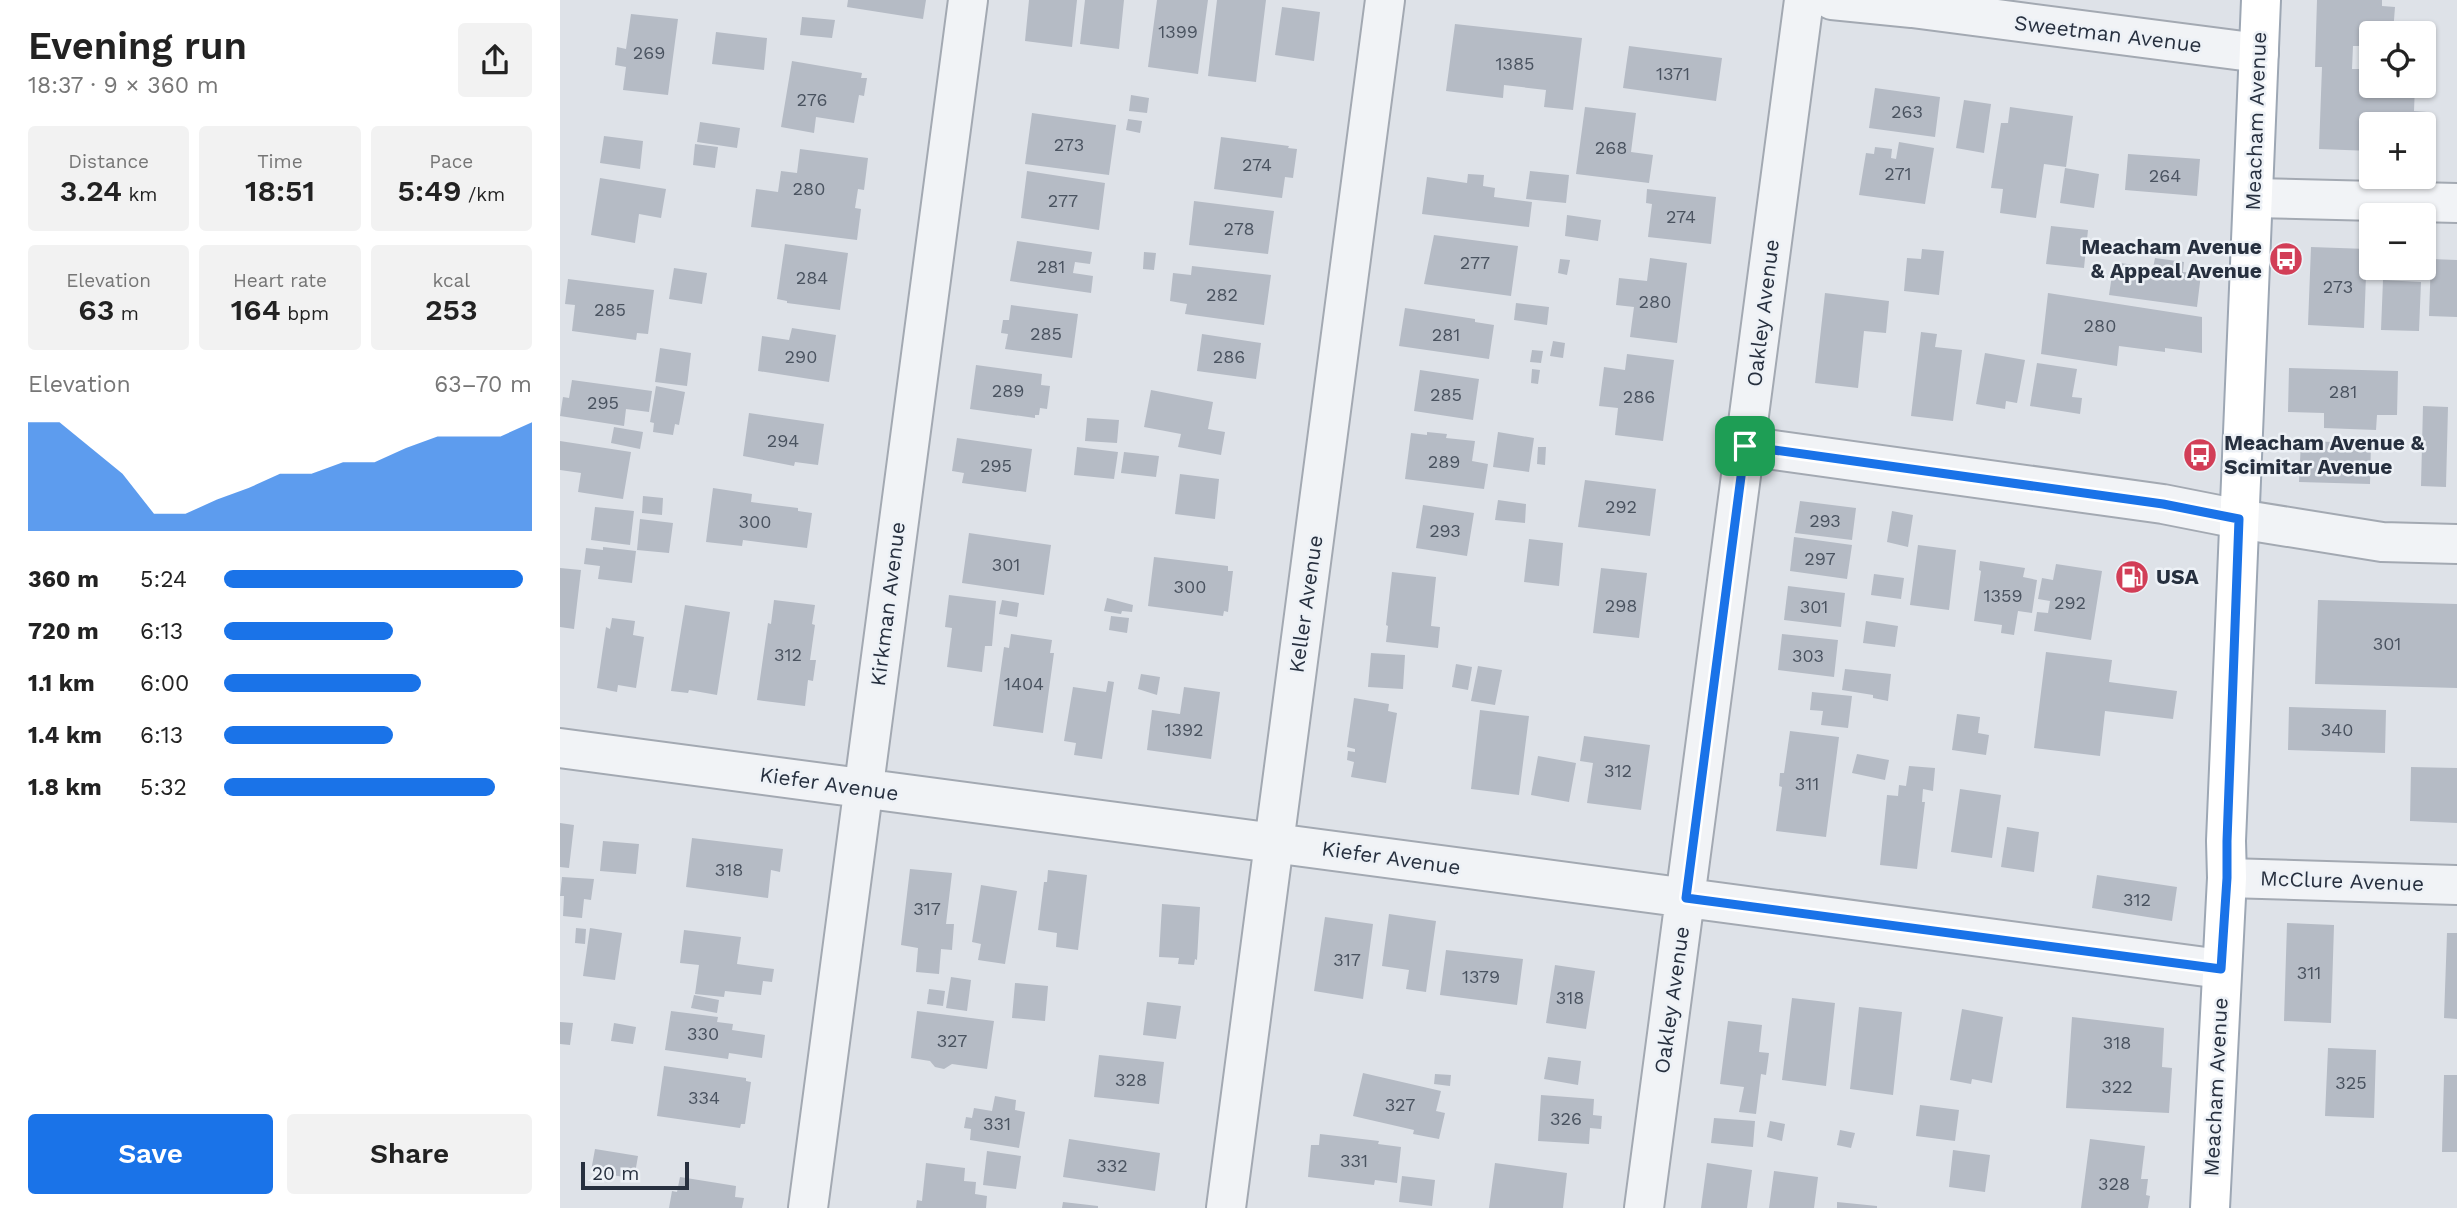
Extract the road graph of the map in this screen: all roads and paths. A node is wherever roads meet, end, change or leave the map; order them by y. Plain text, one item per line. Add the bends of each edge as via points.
1 (968, 0) edge
2 (1385, 0) edge
3 (1804, 0) edge
4 (1832, 0) edge
5 (2261, 0) edge
6 (1912, 4) edge
7 (2259, 53) junction
8 (2253, 198) junction
9 (2457, 203) edge
10 (1745, 446) junction
11 (2239, 519) junction
12 (2457, 544) edge
13 (560, 748) edge
14 (864, 788) junction
15 (1275, 843) junction
16 (2227, 878) junction
17 (2457, 885) edge
18 (1686, 898) junction
19 (2221, 969) junction
20 (808, 1208) edge
21 (1226, 1208) edge
22 (1644, 1208) edge
23 (2210, 1208) edge

1 - 14 street, Kirkman Avenue
2 - 15 street, Keller Avenue
3 - 10 street, Oakley Avenue
4 - 6 street, Sweetman Avenue
5 - 7 main road, Meacham Avenue
6 - 7 street, Sweetman Avenue
7 - 8 main road, Meacham Avenue
8 - 9 street
8 - 11 main road, Meacham Avenue
10 - 11 street via 2163,504
10 - 18 street, Oakley Avenue
11 - 12 street via 2382,542
11 - 16 main road, Meacham Avenue
13 - 14 street, Kiefer Avenue
14 - 15 street, Kiefer Avenue
14 - 20 street, Kirkman Avenue
15 - 18 street, Kiefer Avenue
15 - 21 street, Keller Avenue
16 - 17 street, McClure Avenue
16 - 19 main road, Meacham Avenue
18 - 19 street, Kiefer Avenue
18 - 22 street, Oakley Avenue
19 - 23 main road, Meacham Avenue

